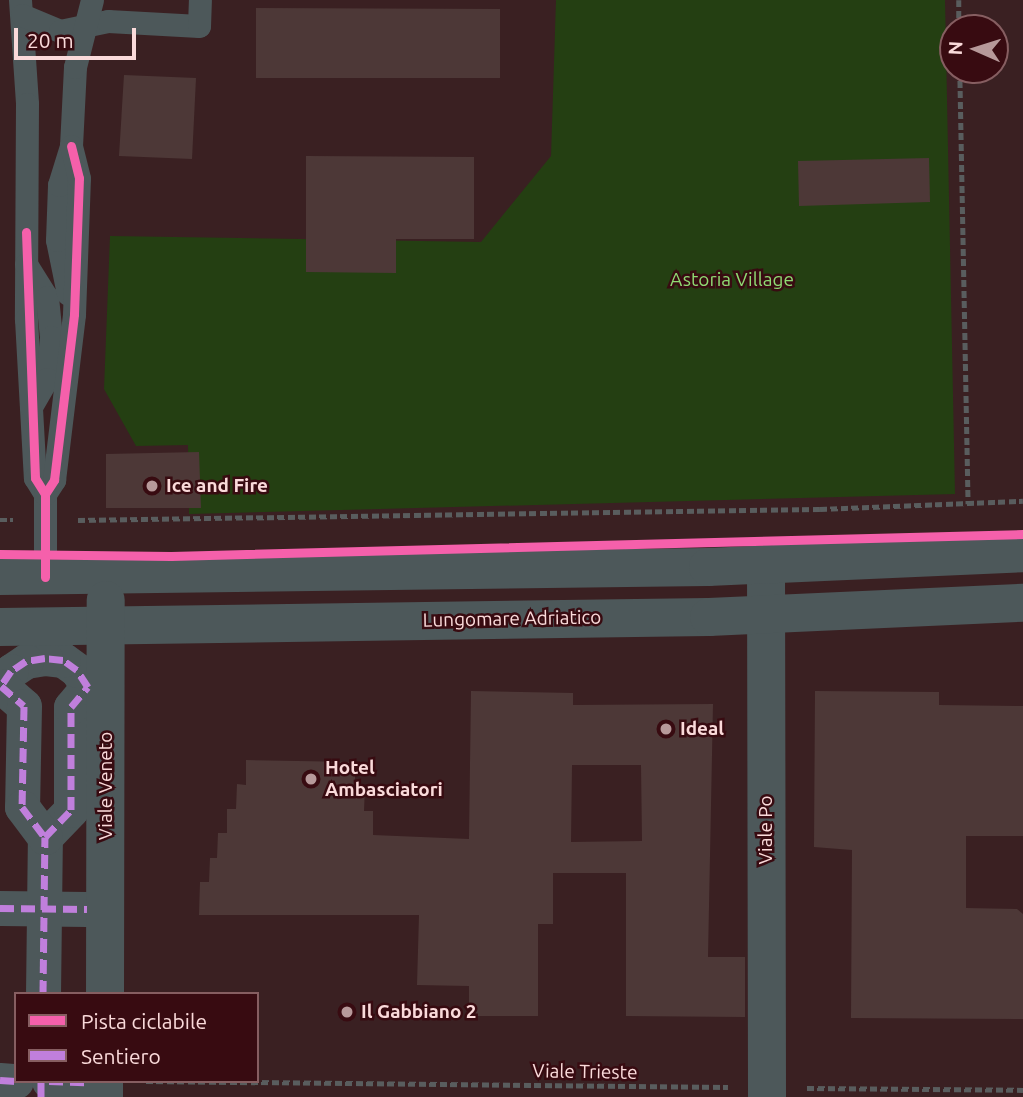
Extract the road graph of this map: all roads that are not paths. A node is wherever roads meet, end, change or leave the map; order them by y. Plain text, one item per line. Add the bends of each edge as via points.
1 (92, 0) edge
2 (200, 0) edge
3 (21, 7) edge
4 (83, 24) junction
5 (45, 494) junction
6 (1023, 553) edge
7 (766, 564) junction
8 (0, 576) edge
9 (45, 577) junction
10 (106, 577) junction
11 (1023, 604) edge
12 (766, 614) junction
13 (0, 627) edge
14 (107, 627) junction
15 (46, 837) junction
16 (0, 908) edge
17 (44, 908) junction
18 (87, 909) dead end
19 (43, 992) edge
20 (105, 992) edge
21 (766, 1092) edge

1 - 4 lane
2 - 4 lane via 199,26
3 - 4 lane via 60,31
3 - 5 lane via 26,264 47,297 51,337 47,379 31,407 35,478
4 - 5 lane via 71,146 59,185 57,240 61,274 74,314 54,480
5 - 9 lane
6 - 7 street
7 - 10 street
7 - 12 street, Viale Po
8 - 9 street
9 - 10 street
10 - 14 street, Viale Veneto
11 - 12 street, Lungomare Adriatico
12 - 14 street, Lungomare Adriatico
12 - 21 street, Viale Po
13 - 14 street, Lungomare Adriatico
14 - 20 street, Viale Veneto
15 - 15 street via 22,807 24,706 1,686 10,671 26,661 45,658 63,660 88,687 71,707 71,810
15 - 17 street
16 - 17 street
17 - 18 street
17 - 19 street

